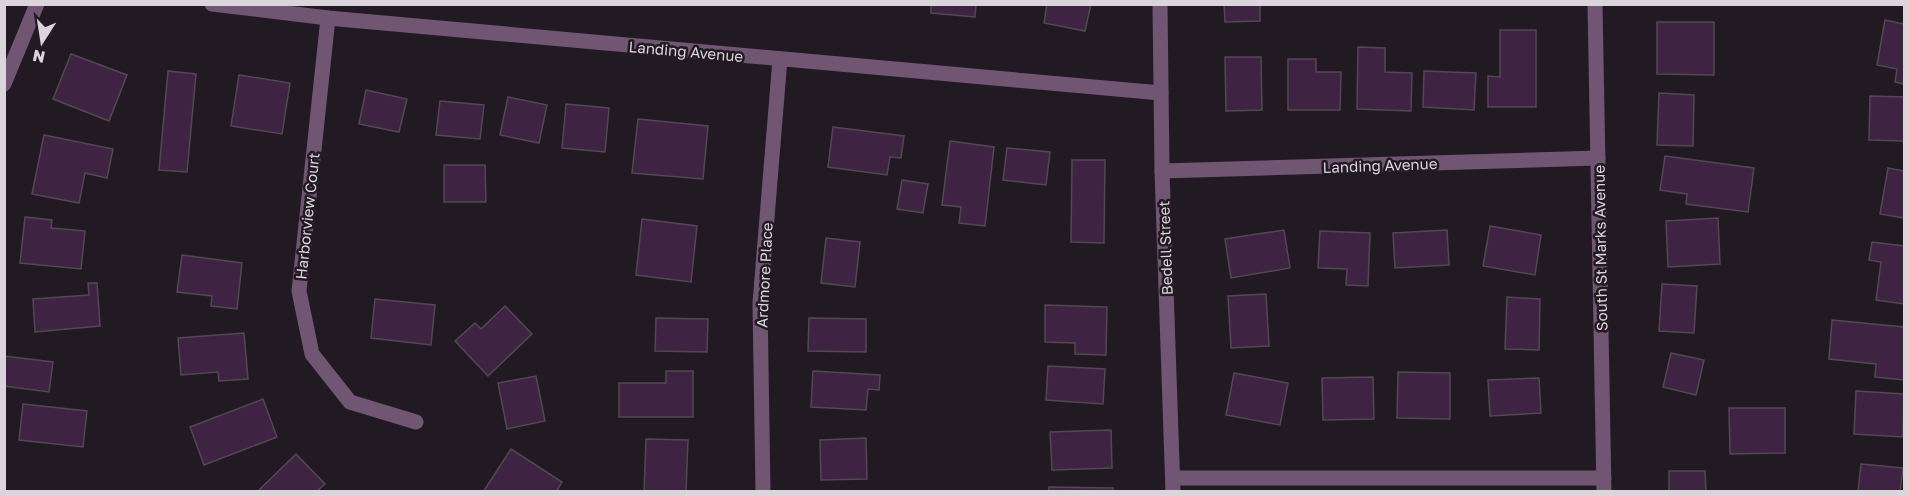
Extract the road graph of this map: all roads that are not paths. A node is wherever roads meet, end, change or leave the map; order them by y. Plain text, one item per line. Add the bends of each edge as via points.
1 (37, 4) edge
2 (212, 4) edge
3 (1160, 4) edge
4 (1595, 4) edge
5 (328, 18) junction
6 (780, 59) junction
7 (4, 84) edge
8 (1161, 93) junction
9 (1598, 158) junction
10 (1162, 171) junction
11 (416, 422) dead end
12 (1173, 485) edge
13 (1604, 485) edge
14 (763, 492) edge

1 - 7 street
2 - 5 street, Landing Avenue
3 - 8 street, Bedell Street
4 - 9 street, South St Marks Avenue
5 - 6 street, Landing Avenue
5 - 11 street, Harborview Court via 299,291 312,354 350,402
6 - 8 street, Landing Avenue
6 - 14 street, Ardmore Place via 760,303
8 - 10 street, Bedell Street
9 - 10 street, Landing Avenue
9 - 13 street, South St Marks Avenue
10 - 12 street, Bedell Street
12 - 13 street

